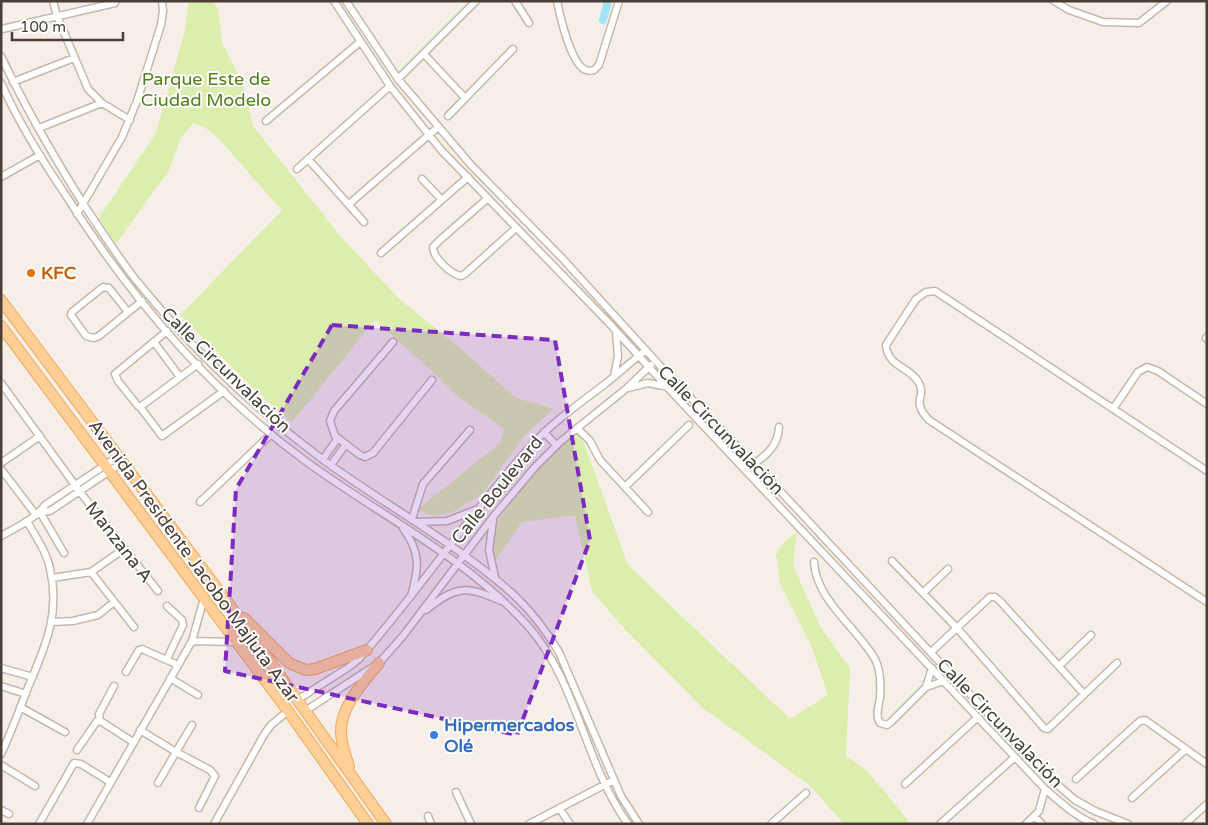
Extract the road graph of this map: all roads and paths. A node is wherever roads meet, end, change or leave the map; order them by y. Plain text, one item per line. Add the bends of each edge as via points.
1 (53, 1) edge
2 (162, 1) edge
3 (334, 1) edge
4 (346, 1) edge
5 (476, 1) edge
6 (515, 1) edge
7 (557, 1) edge
8 (619, 1) edge
9 (1054, 1) edge
10 (1167, 1) edge
11 (115, 3) dead end
12 (57, 16) junction
13 (529, 23) dead end
14 (2, 29) edge
15 (360, 42) junction
16 (514, 49) dead end
17 (424, 54) junction
18 (1, 56) edge
19 (74, 58) junction
20 (398, 79) junction
21 (13, 82) junction
22 (1, 83) edge
23 (390, 86) junction
24 (465, 98) junction
25 (102, 103) junction
26 (448, 116) dead end
27 (130, 120) junction
28 (266, 121) dead end
29 (438, 127) junction
30 (39, 128) junction
31 (428, 134) junction
32 (40, 155) junction
33 (308, 159) junction
34 (297, 169) dead end
35 (1, 176) edge
36 (468, 178) junction
37 (422, 179) dead end
38 (488, 198) junction
39 (442, 199) junction
40 (83, 202) junction
41 (348, 204) junction
42 (77, 214) junction
43 (364, 222) dead end
44 (516, 228) junction
45 (381, 254) dead end
46 (1, 300) edge
47 (142, 301) junction
48 (128, 312) junction
49 (1, 326) edge
50 (615, 330) junction
51 (167, 331) junction
52 (154, 342) junction
53 (393, 342) dead end
54 (646, 350) junction
55 (638, 356) junction
56 (655, 360) junction
57 (198, 364) junction
58 (649, 366) junction
59 (614, 376) junction
60 (180, 377) junction
61 (432, 380) dead end
62 (1, 383) edge
63 (667, 387) junction
64 (627, 388) junction
65 (224, 391) junction
66 (1207, 404) edge
67 (140, 407) junction
68 (1113, 409) junction
69 (689, 426) dead end
70 (779, 427) dead end
71 (577, 428) junction
72 (470, 430) dead end
73 (544, 432) junction
74 (271, 434) junction
75 (40, 436) junction
76 (338, 438) junction
77 (346, 444) junction
78 (556, 446) junction
79 (121, 459) junction
80 (322, 459) junction
81 (1, 463) edge
82 (754, 464) junction
83 (331, 465) junction
84 (107, 468) junction
85 (1, 469) edge
86 (1207, 471) edge
87 (343, 473) junction
88 (336, 482) junction
89 (75, 485) junction
90 (625, 487) junction
91 (80, 492) junction
92 (200, 502) dead end
93 (479, 508) junction
94 (648, 512) dead end
95 (38, 513) junction
96 (493, 517) junction
97 (27, 521) junction
98 (415, 521) junction
99 (400, 525) junction
100 (1, 536) edge
101 (451, 546) junction
102 (124, 550) junction
103 (64, 553) dead end
104 (444, 554) junction
105 (464, 556) junction
106 (892, 560) dead end
107 (814, 562) dead end
108 (458, 564) junction
109 (948, 569) dead end
110 (91, 572) junction
111 (52, 578) junction
112 (495, 578) junction
113 (158, 591) dead end
114 (924, 592) junction
115 (204, 598) junction
116 (226, 600) junction
117 (410, 600) junction
118 (114, 602) junction
119 (505, 602) junction
120 (1207, 602) edge
121 (167, 606) dead end
122 (419, 615) junction
123 (52, 622) junction
124 (134, 626) dead end
125 (957, 628) junction
126 (1092, 635) dead end
127 (192, 641) junction
128 (236, 642) junction
129 (367, 650) junction
130 (931, 652) junction
131 (167, 659) junction
132 (379, 663) junction
133 (1117, 663) dead end
134 (178, 665) junction
135 (1059, 666) junction
136 (1, 668) edge
137 (932, 668) junction
138 (946, 669) junction
139 (126, 672) dead end
140 (938, 675) junction
141 (33, 677) junction
142 (170, 678) junction
143 (944, 681) junction
144 (1, 686) edge
145 (114, 686) dead end
146 (926, 687) junction
147 (26, 694) junction
148 (1084, 694) junction
149 (198, 695) dead end
150 (297, 700) junction
151 (20, 707) junction
152 (288, 711) junction
153 (304, 711) junction
154 (978, 717) junction
155 (100, 721) junction
156 (192, 725) dead end
157 (140, 730) junction
158 (65, 732) dead end
159 (5, 737) edge
160 (133, 742) junction
161 (1186, 749) junction
162 (76, 750) dead end
163 (176, 752) junction
164 (1, 754) edge
165 (1015, 757) junction
166 (1207, 764) edge
167 (1, 765) edge
168 (351, 774) junction
169 (1076, 779) dead end
170 (614, 780) junction
171 (110, 782) junction
172 (158, 783) dead end
173 (605, 784) junction
174 (905, 784) dead end
175 (36, 786) dead end
176 (1045, 789) junction
177 (456, 792) dead end
178 (806, 793) dead end
179 (1132, 798) dead end
180 (1207, 804) edge
181 (199, 808) dead end
182 (559, 808) junction
183 (1, 810) edge
184 (9, 814) dead end
185 (428, 816) dead end
186 (1035, 817) junction
187 (39, 824) edge
188 (86, 824) edge
189 (214, 824) edge
190 (368, 824) edge
191 (386, 824) edge
192 (431, 824) edge
193 (471, 824) edge
194 (529, 824) edge
195 (570, 824) edge
196 (628, 824) edge
197 (639, 824) edge
198 (771, 824) edge
199 (940, 824) edge
200 (1026, 824) edge
201 (1042, 824) edge
202 (1094, 824) edge
203 (1128, 824) edge
204 (1185, 824) edge

1 - 12 street
2 - 27 street via 161,25
3 - 15 street, Calle Circunvalación
4 - 20 street, Calle Circunvalación
5 - 17 street
6 - 13 street
7 - 8 street via 576,60 587,71 599,65
9 - 10 street via 1068,10 1103,22 1139,23
11 - 12 street
12 - 14 street
12 - 19 street
15 - 23 street, Calle Circunvalación
15 - 28 street
16 - 24 street
17 - 20 street
17 - 24 street
18 - 21 street, Calle Circunvalación
19 - 21 street
19 - 25 street via 88,89
20 - 29 street, Calle Circunvalación
21 - 30 street, Calle Circunvalación
22 - 32 street, Calle Circunvalación
23 - 31 street, Calle Circunvalación
23 - 33 street
24 - 26 street
25 - 27 street
25 - 30 street
27 - 40 street via 110,160
29 - 31 street
29 - 54 street, Calle Circunvalación
30 - 40 street, Calle Circunvalación
31 - 36 street, Calle Circunvalación
31 - 41 street
32 - 35 street
32 - 42 street, Calle Circunvalación
33 - 34 street
33 - 41 street
36 - 38 street, Calle Circunvalación
36 - 39 street
37 - 39 street
38 - 44 street, Calle Circunvalación
38 - 44 street via 433,247 434,253 452,272 461,276
39 - 45 street
40 - 42 street
40 - 80 street, Calle Circunvalación via 136,280 180,330 264,414
41 - 43 street
42 - 47 street, Calle Circunvalación
44 - 50 street, Calle Circunvalación
46 - 79 main road, Avenida Presidente Jacobo Majluta Azar
47 - 48 street
47 - 51 street, Calle Circunvalación
48 - 48 street via 94,338 86,336 71,316 103,287 109,288
49 - 84 main road, Avenida Presidente Jacobo Majluta Azar
50 - 55 street, Calle Circunvalación
50 - 59 street via 618,356
51 - 52 street
51 - 57 street, Calle Circunvalación
52 - 60 street
52 - 67 street via 115,374
53 - 76 street via 334,411 330,421
54 - 55 street, Calle Boulevard
54 - 56 street, Calle Circunvalación
55 - 58 street, Calle Circunvalación
55 - 59 street, Calle Boulevard
56 - 58 street, Calle Boulevard
56 - 82 street, Calle Circunvalación
57 - 60 street
57 - 65 street, Calle Circunvalación
58 - 63 street, Calle Circunvalación
58 - 64 street, Calle Boulevard
59 - 73 street, Calle Boulevard
60 - 67 street
61 - 77 street via 373,453 365,457
62 - 75 street, Manzana A
63 - 64 street via 648,383
63 - 137 street, Calle Circunvalación
64 - 71 street, Calle Boulevard
65 - 67 street via 162,436
65 - 74 street, Calle Circunvalación
66 - 68 street via 1147,367 1138,372
68 - 86 street
68 - 120 street via 935,291 926,292 916,299 886,345 892,361 919,383 918,402 929,420
69 - 90 street
70 - 82 street via 775,446
71 - 78 street, Calle Boulevard
71 - 90 street
72 - 98 street via 423,484
73 - 78 street
73 - 93 street, Calle Boulevard
74 - 88 street, Calle Circunvalación
74 - 92 street
75 - 81 street
75 - 89 street, Manzana A
76 - 77 street
76 - 80 street
77 - 83 street
78 - 96 street, Calle Boulevard
79 - 84 street
79 - 116 main road, Avenida Presidente Jacobo Majluta Azar
80 - 83 street, Calle Circunvalación
82 - 130 street, Calle Circunvalación
83 - 87 street, Calle Circunvalación
84 - 89 street
84 - 91 street
84 - 115 main road, Avenida Presidente Jacobo Majluta Azar
85 - 95 street
87 - 88 street
87 - 98 street, Calle Circunvalación
88 - 99 street, Calle Circunvalación
89 - 91 street, Manzana A
89 - 95 street via 45,504
90 - 94 street
91 - 95 street via 50,511
91 - 102 street, Manzana A
93 - 98 street via 447,521
93 - 101 street, Calle Boulevard
95 - 97 street
95 - 103 street
96 - 105 street, Calle Boulevard
96 - 112 street via 489,550
97 - 100 street
97 - 111 street via 47,558
98 - 101 street, Calle Circunvalación
99 - 104 street, Calle Circunvalación
99 - 117 street via 409,536 418,560
101 - 104 street, Calle Boulevard
101 - 105 street, Calle Circunvalación
102 - 110 street
102 - 113 street, Manzana A
104 - 108 street, Calle Circunvalación
104 - 117 street, Calle Boulevard
105 - 108 street, Calle Boulevard
105 - 112 street, Calle Circunvalación
106 - 114 street
107 - 146 street via 822,589 875,659 880,671 877,718 880,723 887,725 891,722
108 - 119 street, Calle Circunvalación
108 - 122 street, Calle Boulevard
109 - 114 street
110 - 111 street
110 - 118 street
111 - 123 street
112 - 170 street, Calle Circunvalación via 522,602 559,652
114 - 125 street
115 - 127 street
115 - 128 main road, Avenida Presidente Jacobo Majluta Azar
116 - 129 main road via 289,663 306,670
116 - 150 main road, Avenida Presidente Jacobo Majluta Azar
117 - 129 street, Calle Boulevard
118 - 123 street via 98,615
118 - 124 street
119 - 122 street via 474,590 464,590 444,597
119 - 173 street, Calle Circunvalación via 551,657
121 - 131 street via 183,625
122 - 132 street, Calle Boulevard
123 - 141 street
125 - 130 street
125 - 135 street via 990,597 995,597
125 - 148 street via 1044,728 1048,729
126 - 135 street
127 - 128 street
127 - 134 street
128 - 152 main road, Avenida Presidente Jacobo Majluta Azar
129 - 150 street, Calle Boulevard via 349,667
130 - 138 street, Calle Circunvalación
131 - 134 street
131 - 139 street via 145,649 139,650
132 - 153 street, Calle Boulevard
132 - 168 main road via 351,700 342,718 342,741
133 - 148 street
134 - 142 street
135 - 148 street
136 - 141 street
137 - 140 street, Calle Circunvalación
137 - 146 street
138 - 140 street
138 - 203 street, Calle Circunvalación via 1075,800
140 - 143 street, Calle Circunvalación
141 - 147 street
142 - 149 street
142 - 157 street
143 - 146 street
143 - 154 street, Calle Circunvalación
144 - 147 street
145 - 155 street via 99,714
147 - 151 street
150 - 153 main road, Avenida Presidente Jacobo Majluta Azar
151 - 158 street
151 - 159 street
152 - 189 street via 265,733
152 - 190 main road, Avenida Presidente Jacobo Majluta Azar
153 - 168 main road, Avenida Presidente Jacobo Majluta Azar
154 - 165 street, Calle Circunvalación
154 - 174 street
155 - 160 street
155 - 162 street
156 - 163 street
157 - 160 street
157 - 163 street
159 - 164 street
160 - 171 street
161 - 166 street
161 - 169 street via 1150,722 1140,721
161 - 179 street
163 - 172 street
163 - 181 street via 215,776
165 - 176 street, Calle Circunvalación
165 - 199 street
167 - 175 street
168 - 191 main road, Avenida Presidente Jacobo Majluta Azar
170 - 173 street
170 - 197 street, Calle Circunvalación
171 - 187 street via 74,763
171 - 188 street
173 - 182 street
173 - 196 street, Calle Circunvalación
176 - 186 street
176 - 202 street, Calle Circunvalación via 1068,809
177 - 193 street
178 - 198 street
180 - 204 street
182 - 194 street
182 - 195 street
183 - 184 street
185 - 192 street
186 - 200 street
186 - 201 street

